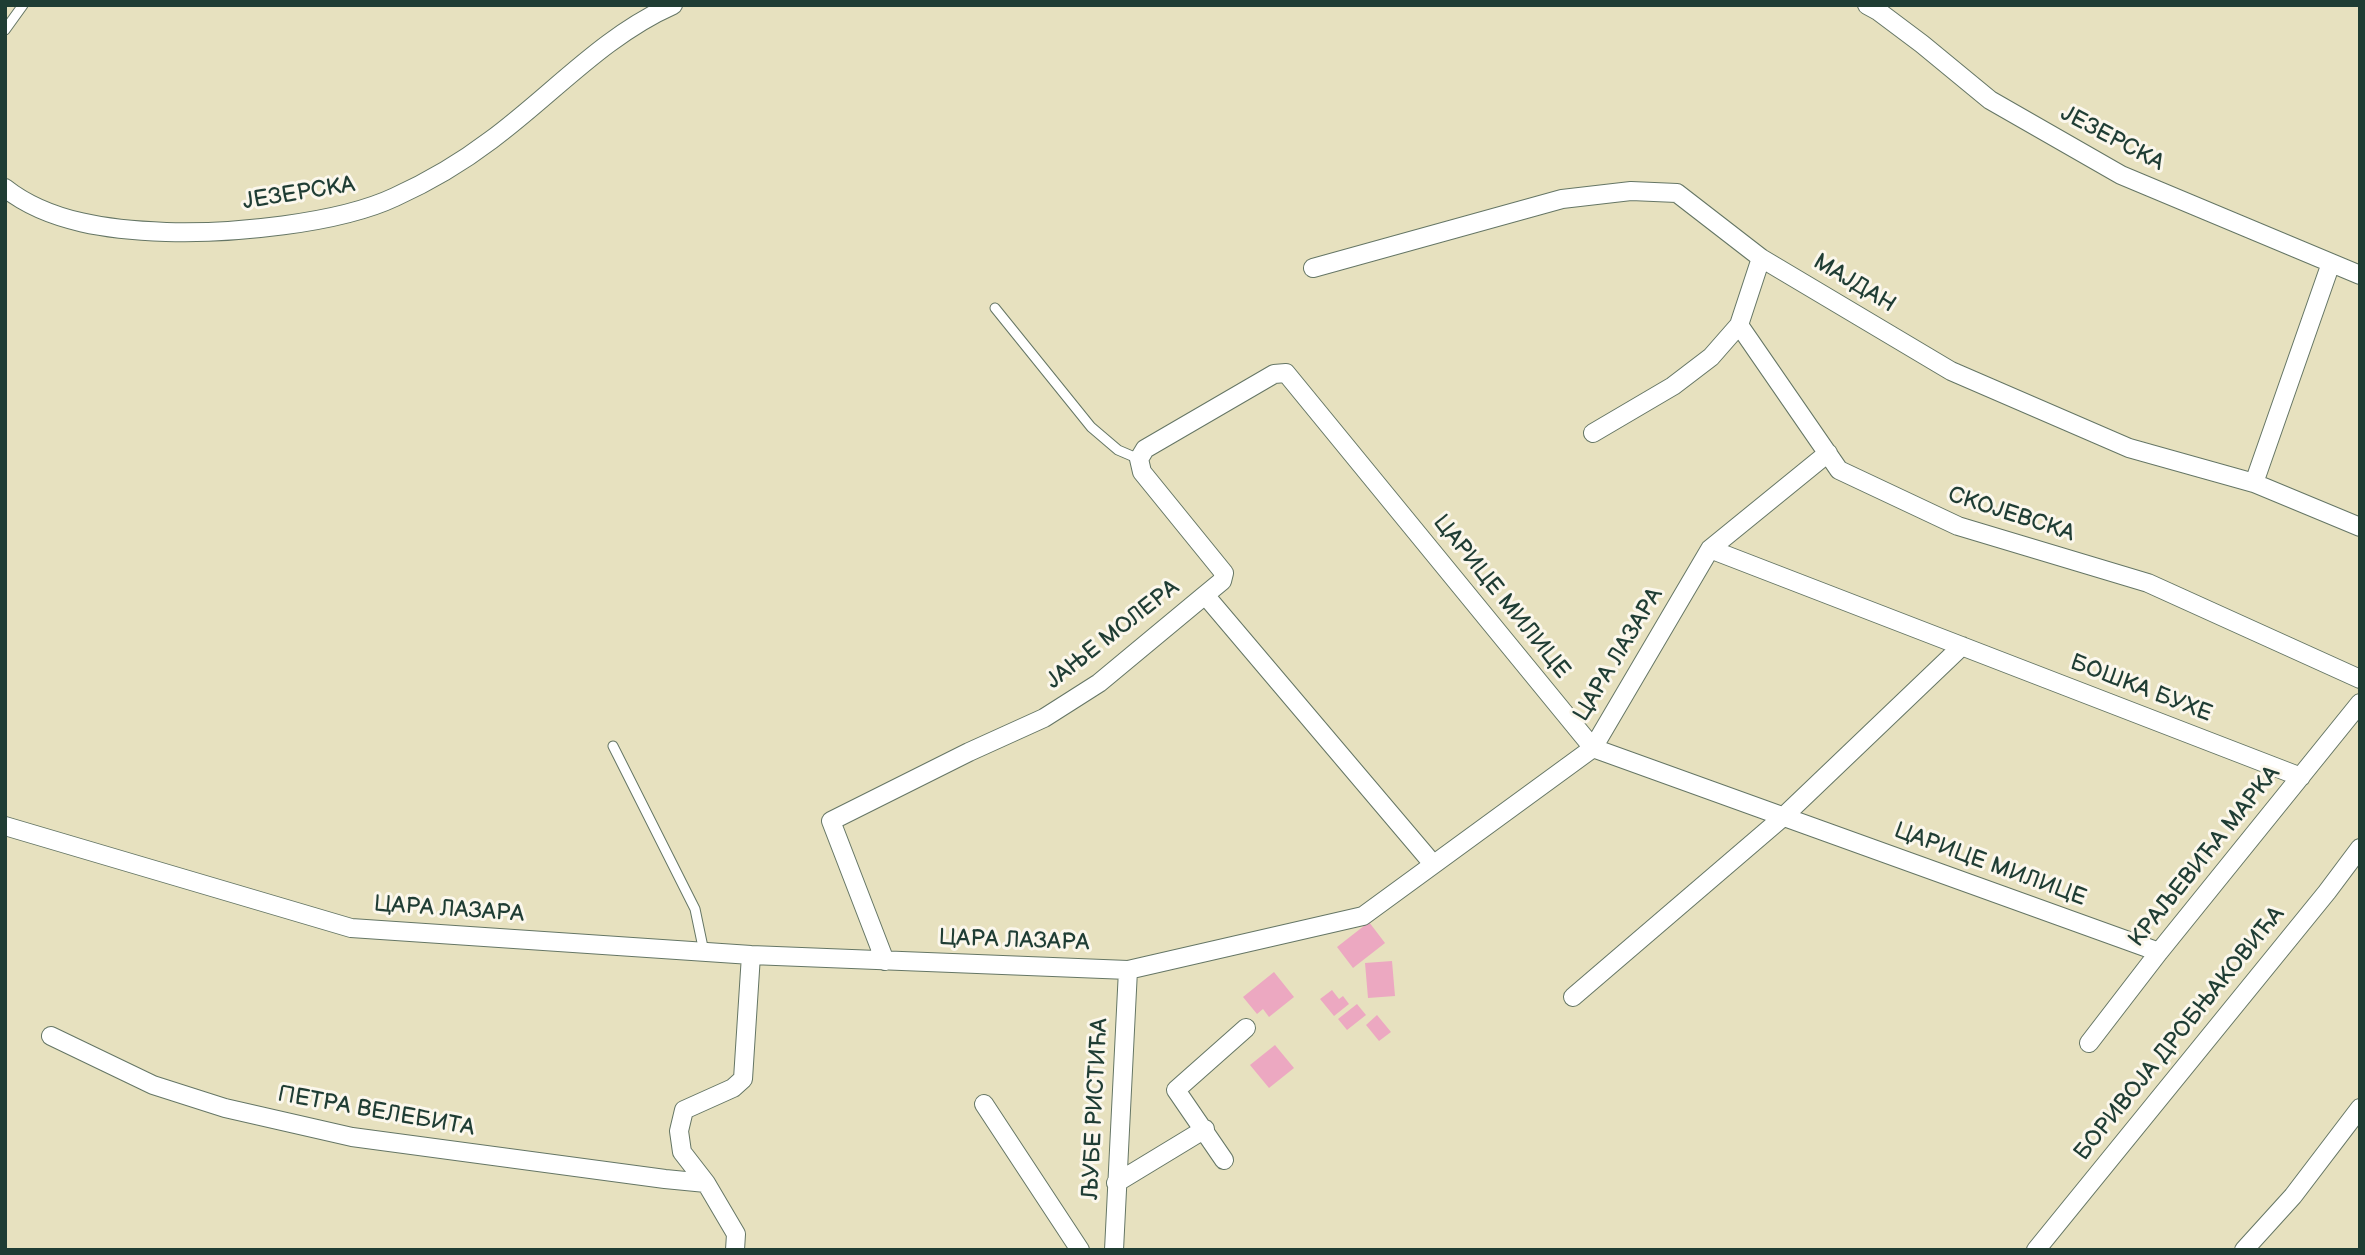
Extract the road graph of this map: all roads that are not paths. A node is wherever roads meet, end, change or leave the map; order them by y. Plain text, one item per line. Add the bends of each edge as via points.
1 (12, 5) edge
2 (23, 5) edge
3 (674, 5) edge
4 (1867, 5) edge
5 (6, 29) edge
6 (5, 188) edge
7 (1761, 258) junction
8 (2331, 263) junction
9 (1317, 268) dead end
10 (2360, 275) edge
11 (995, 308) dead end
12 (1739, 325) junction
13 (1593, 433) dead end
14 (1828, 453) junction
15 (1139, 459) junction
16 (2254, 483) junction
17 (2360, 527) edge
18 (1710, 549) junction
19 (1205, 595) junction
20 (1962, 646) junction
21 (2360, 679) edge
22 (2360, 704) edge
23 (613, 746) dead end
24 (1593, 748) junction
25 (2301, 777) junction
26 (1783, 817) junction
27 (5, 826) edge
28 (2360, 848) edge
29 (1433, 864) junction
30 (704, 952) junction
31 (2159, 952) junction
32 (751, 956) junction
33 (885, 961) junction
34 (1128, 970) junction
35 (1573, 997) dead end
36 (1246, 1028) dead end
37 (51, 1036) dead end
38 (2089, 1043) dead end
39 (984, 1104) dead end
40 (2360, 1108) edge
41 (1205, 1129) junction
42 (1224, 1160) dead end
43 (706, 1183) junction
44 (1116, 1183) junction
45 (735, 1250) edge
46 (1080, 1250) edge
47 (1114, 1250) edge
48 (2036, 1250) edge
49 (2244, 1250) edge

1 - 5 lane
2 - 5 lane
3 - 6 street, ЈЕЗЕРСКА via 626,30 491,140 446,170 395,197 340,215 196,233 156,232 96,225 47,212
4 - 8 street, ЈЕЗЕРСКА via 1990,100 2121,175
7 - 9 street, МАЈДАН via 1677,193 1631,191 1562,199
7 - 12 street
7 - 16 street, МАЈДАН via 1951,371 2129,448
8 - 10 street, ЈЕЗЕРСКА
8 - 16 street
11 - 15 lane via 1091,427 1118,450
12 - 13 street via 1712,357 1673,386
12 - 14 street, СКОЈЕВСКА
14 - 18 street, ЦАРА ЛАЗАРА
14 - 21 street, СКОЈЕВСКА via 1839,470 1958,526 2148,583
15 - 19 street via 1142,472 1224,573 1222,581
15 - 24 street, ЦАРИЦЕ МИЛИЦЕ via 1145,449 1274,374 1286,373
16 - 17 street, МАЈДАН
18 - 20 street, БОШКА БУХЕ
18 - 24 street, ЦАРА ЛАЗАРА
19 - 29 street, ЈАЊЕ МОЛЕРА
19 - 33 street, ЈАЊЕ МОЛЕРА via 1099,683 1044,718 831,821
20 - 25 street, БОШКА БУХЕ
20 - 26 street
22 - 25 street, КРАЉЕВИЋА МАРКА
23 - 30 lane via 695,909
24 - 26 street, ЦАРИЦЕ МИЛИЦЕ
24 - 29 street, ЦАРА ЛАЗАРА
25 - 31 street, КРАЉЕВИЋА МАРКА
26 - 31 street, ЦАРИЦЕ МИЛИЦЕ
26 - 35 street
27 - 30 street, ЦАРА ЛАЗАРА via 351,928
28 - 48 street, БОРИВОЈА ДРОБЊАКОВИЋА
29 - 34 street, ЦАРА ЛАЗАРА via 1363,916
30 - 32 street, ЦАРА ЛАЗАРА
31 - 38 street, КРАЉЕВИЋА МАРКА
32 - 33 street, ЦАРА ЛАЗАРА
32 - 43 street via 743,1079 684,1110 678,1131 682,1152
33 - 34 street, ЦАРА ЛАЗАРА
34 - 44 street, ЉУБЕ РИСТИЋА
36 - 41 street via 1176,1090
37 - 43 street, ПЕТРА ВЕЛЕБИТА via 153,1085 225,1108 352,1137
39 - 46 street
40 - 49 street via 2293,1196
41 - 42 street
41 - 44 street
43 - 45 street via 736,1234
44 - 47 street, ЉУБЕ РИСТИЋА

